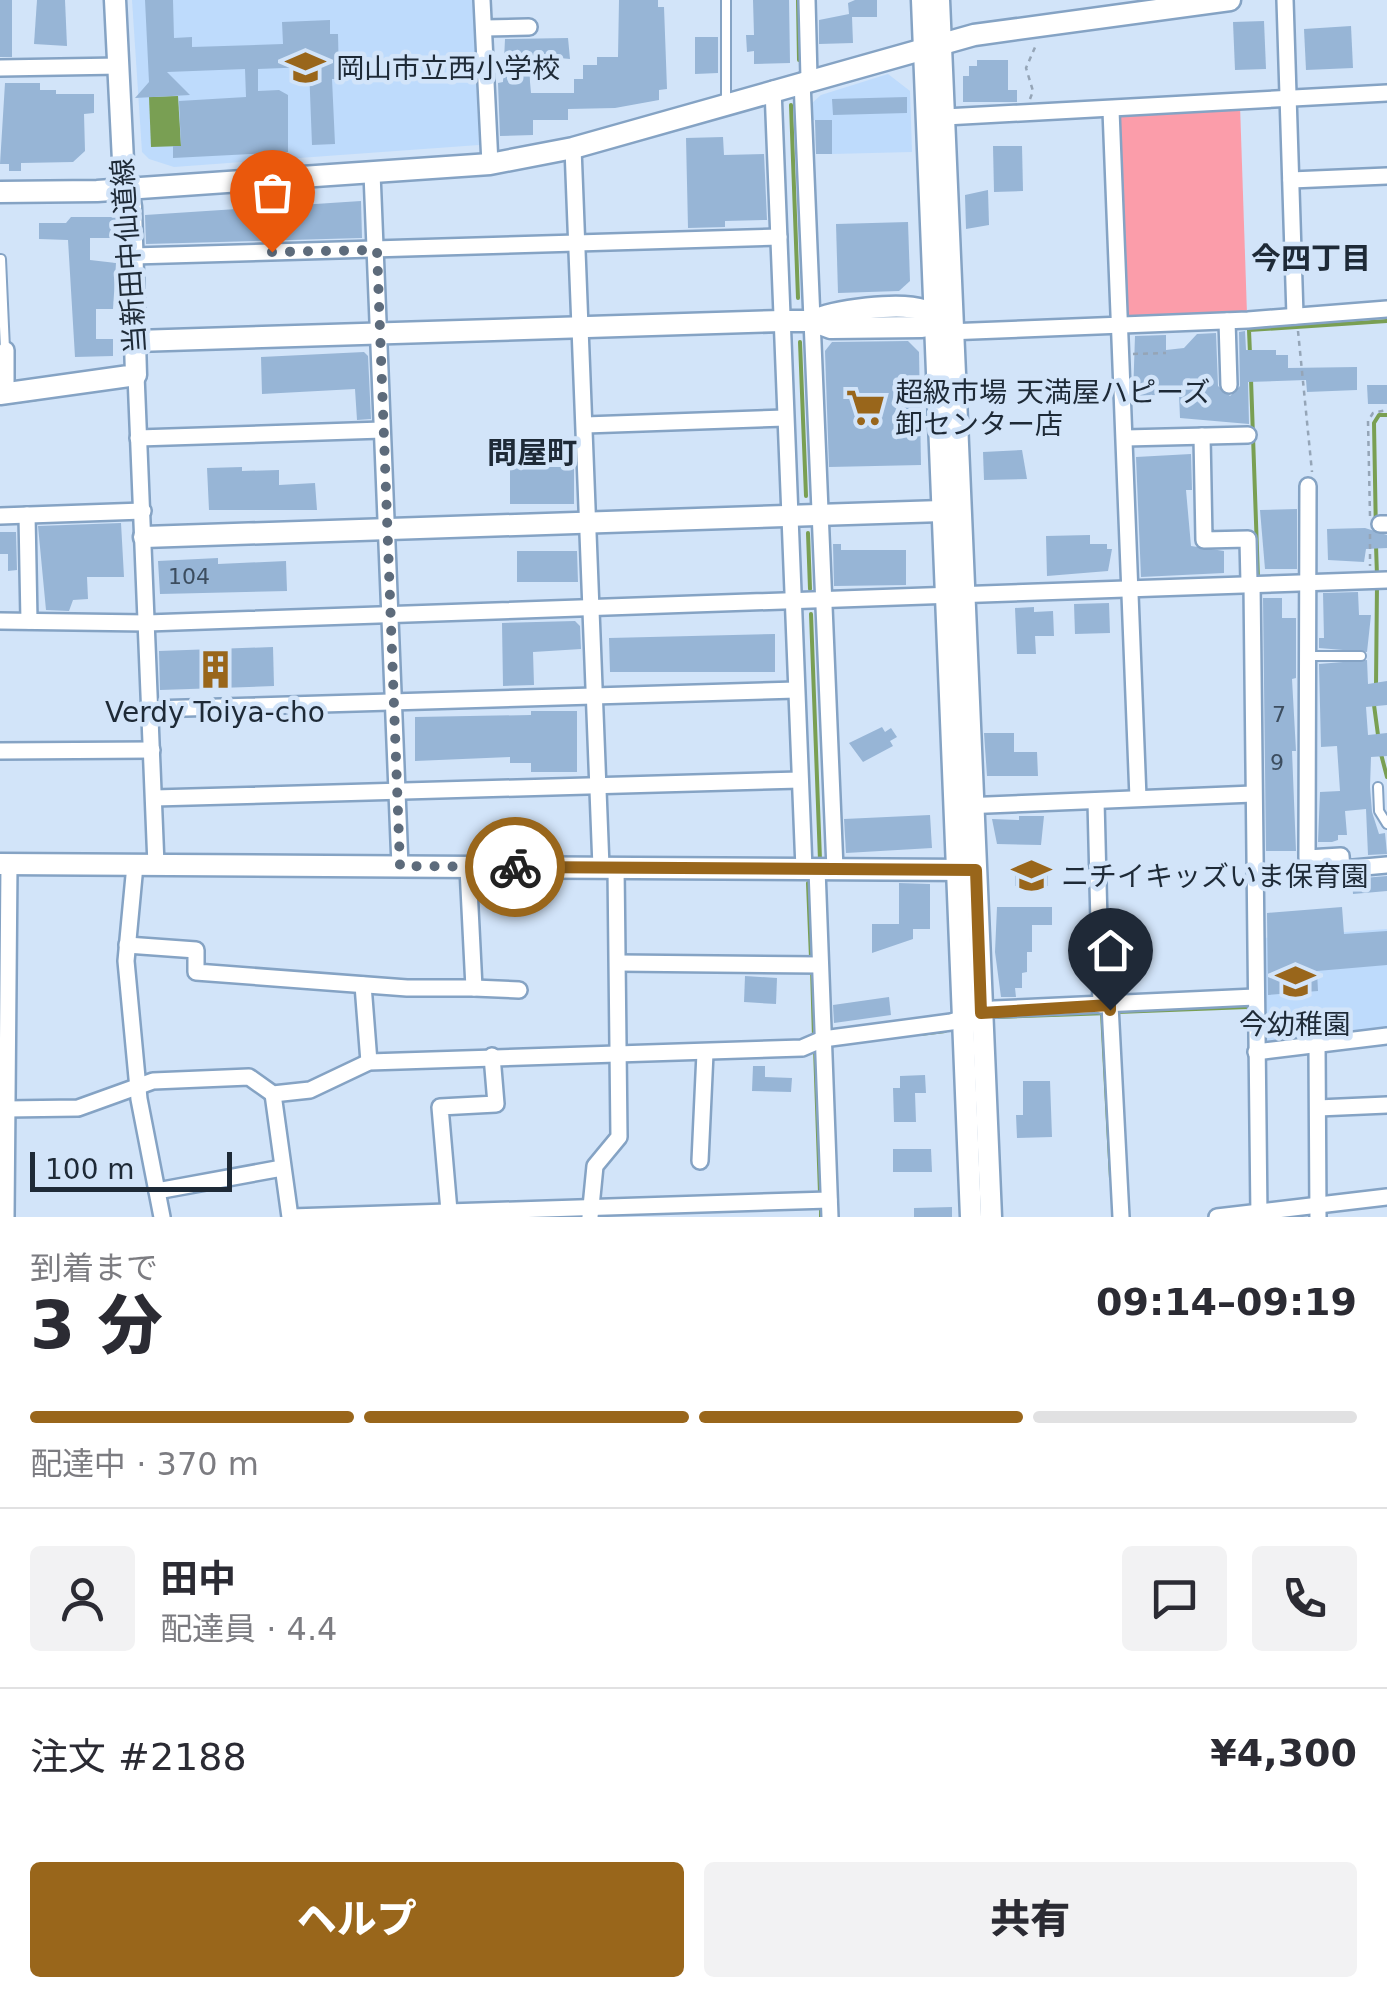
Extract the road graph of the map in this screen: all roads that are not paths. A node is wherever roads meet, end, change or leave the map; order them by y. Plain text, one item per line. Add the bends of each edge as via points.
1 (115, 0) edge
2 (482, 0) edge
3 (726, 0) edge
4 (806, 0) edge
5 (922, 0) edge
6 (939, 0) edge
7 (1230, 0) edge
8 (1286, 0) edge
9 (529, 27) dead end
10 (484, 28) junction
11 (933, 45) junction
12 (120, 66) junction
13 (0, 68) edge
14 (805, 80) junction
15 (773, 88) junction
16 (1387, 93) edge
17 (1289, 96) junction
18 (726, 102) junction
19 (1111, 110) junction
20 (946, 116) junction
21 (573, 148) junction
22 (490, 164) junction
23 (372, 172) junction
24 (1387, 176) edge
25 (1290, 180) junction
26 (128, 188) junction
27 (0, 192) edge
28 (779, 237) junction
29 (577, 244) junction
30 (377, 250) junction
31 (133, 256) junction
32 (1, 259) edge
33 (1387, 310) edge
34 (782, 321) junction
35 (812, 321) junction
36 (1227, 321) junction
37 (1296, 323) junction
38 (944, 324) junction
39 (1120, 326) junction
40 (581, 328) junction
41 (379, 333) junction
42 (136, 341) junction
43 (6, 350) joint
44 (136, 375) junction
45 (1229, 385) dead end
46 (3, 394) edge
47 (786, 418) junction
48 (585, 425) junction
49 (382, 430) junction
50 (1248, 434) dead end
51 (1202, 436) junction
52 (138, 438) junction
53 (1125, 438) junction
54 (1308, 486) road end
55 (143, 511) junction
56 (942, 511) junction
57 (818, 513) junction
58 (789, 514) junction
59 (0, 516) edge
60 (27, 516) junction
61 (590, 522) junction
62 (388, 528) junction
63 (144, 537) junction
64 (1378, 580) edge
65 (1310, 582) junction
66 (1255, 583) junction
67 (1131, 588) junction
68 (955, 595) junction
69 (822, 601) junction
70 (792, 602) junction
71 (592, 608) junction
72 (391, 615) junction
73 (0, 621) edge
74 (30, 621) junction
75 (148, 623) junction
76 (1309, 656) junction
77 (1361, 656) dead end
78 (796, 690) junction
79 (596, 696) junction
80 (394, 704) junction
81 (150, 709) junction
82 (152, 750) junction
83 (0, 751) edge
84 (800, 780) junction
85 (598, 786) junction
86 (1378, 787) dead end
87 (397, 793) junction
88 (1253, 794) junction
89 (154, 798) junction
90 (1138, 798) junction
91 (1096, 800) junction
92 (964, 806) junction
93 (1387, 824) edge
94 (4, 864) edge
95 (146, 865) junction
96 (1387, 865) edge
97 (400, 866) junction
98 (609, 867) junction
99 (468, 868) junction
100 (819, 869) junction
101 (966, 870) junction
102 (128, 945) junction
103 (618, 962) junction
104 (814, 965) junction
105 (363, 984) junction
106 (474, 988) junction
107 (519, 990) dead end
108 (1255, 997) junction
109 (4, 1008) edge
110 (1108, 1009) junction
111 (972, 1016) junction
112 (1387, 1036) edge
113 (819, 1043) junction
114 (1317, 1044) junction
115 (1256, 1052) junction
116 (706, 1053) junction
117 (492, 1056) junction
118 (618, 1057) junction
119 (369, 1062) junction
120 (138, 1085) junction
121 (273, 1094) junction
122 (1387, 1105) edge
123 (1318, 1108) junction
124 (4, 1120) edge
125 (700, 1160) dead end
126 (282, 1168) junction
127 (157, 1191) junction
128 (1387, 1197) edge
129 (825, 1204) edge
130 (1318, 1211) edge
131 (591, 1212) edge
132 (439, 1213) edge
133 (1259, 1214) edge
134 (6, 1217) edge
135 (162, 1217) edge
136 (290, 1217) edge
137 (971, 1217) edge
138 (991, 1217) edge
139 (1122, 1217) edge
140 (1217, 1217) edge

1 - 12 street, 当新田中仙道線
2 - 10 street
3 - 18 lane
4 - 14 street
5 - 11 street
6 - 11 street
7 - 11 street
8 - 17 street
9 - 10 street
10 - 22 street
11 - 14 street
11 - 20 street
11 - 38 street
12 - 13 street
12 - 26 street, 当新田中仙道線
14 - 15 street
14 - 35 street
15 - 18 street
15 - 28 street
16 - 17 street
17 - 19 street
17 - 25 street
18 - 21 street
19 - 20 street
19 - 39 street
20 - 38 street
21 - 22 street
21 - 29 street
22 - 23 street
23 - 26 street
23 - 30 street
24 - 25 street
25 - 37 street
26 - 27 street
26 - 31 street, 当新田中仙道線
28 - 29 street
28 - 34 street
29 - 30 street
29 - 40 street
30 - 31 street
30 - 41 street
31 - 42 street, 当新田中仙道線
32 - 43 lane
33 - 37 street
34 - 35 street
34 - 40 street
34 - 47 street
35 - 38 street via 832,311 922,309
35 - 57 street
36 - 37 street
36 - 39 street
36 - 45 street
38 - 39 street
38 - 56 street
38 - 68 street
39 - 53 street
40 - 41 street
40 - 48 street
41 - 42 street
41 - 49 street
42 - 44 street, 当新田中仙道線
43 - 46 street
44 - 46 street, 当新田中仙道線
44 - 52 street
47 - 48 street
47 - 58 street
48 - 61 street
49 - 52 street
49 - 62 street
50 - 51 street
51 - 53 street
51 - 66 street via 1204,540 1248,539
52 - 55 street
53 - 67 street
54 - 65 street
55 - 60 street
55 - 63 street
56 - 57 street
56 - 68 street
57 - 58 street
57 - 69 street
58 - 61 street
58 - 70 street
59 - 60 street
60 - 74 street
61 - 62 street
61 - 71 street
62 - 63 street
62 - 72 street
63 - 75 street
64 - 65 street
65 - 66 street
65 - 76 street
66 - 67 street
66 - 88 street
67 - 68 street
67 - 90 street
68 - 69 street
68 - 92 street
69 - 70 street
69 - 100 street
70 - 71 street
70 - 78 street
71 - 72 street
71 - 79 street
72 - 75 street
72 - 80 street
73 - 74 street
74 - 75 street
75 - 81 street
76 - 77 lane
76 - 96 street via 1307,858 1341,856 1342,869
78 - 79 street
78 - 84 street
79 - 80 street
79 - 85 street
80 - 81 street
80 - 87 street
81 - 82 street
82 - 83 street
82 - 89 street
84 - 85 street
84 - 100 street
85 - 87 street
85 - 98 street
86 - 93 lane
87 - 89 street
87 - 97 street
88 - 90 street
88 - 108 street
89 - 95 street
90 - 91 street
91 - 92 street
91 - 110 street
92 - 101 street
94 - 95 street
94 - 109 street
95 - 97 street
95 - 102 street
97 - 99 street
98 - 99 street
98 - 100 street
98 - 103 street
99 - 106 street
100 - 101 street
100 - 104 street
101 - 111 street
102 - 105 street via 196,950 196,972
102 - 120 street
103 - 104 street
103 - 118 street
104 - 113 street
105 - 106 street
105 - 119 street
106 - 107 street
108 - 110 street
108 - 115 street
109 - 124 street
110 - 111 street
110 - 139 street
111 - 113 street
111 - 137 street
111 - 138 street
112 - 114 street
113 - 116 street
113 - 129 street
114 - 115 street
114 - 123 street
115 - 133 street
116 - 118 street
116 - 125 street
117 - 118 street
117 - 119 street
117 - 132 street via 496,1104 440,1107
118 - 131 street via 619,1137 595,1166
119 - 121 street via 310,1090
120 - 121 street via 249,1078
120 - 124 street via 78,1108
120 - 127 street
121 - 126 street
122 - 123 street
123 - 130 street
124 - 134 street
126 - 127 street
126 - 136 street
127 - 135 street
128 - 130 street
129 - 131 street
130 - 133 street
131 - 132 street
132 - 136 street
133 - 140 street

